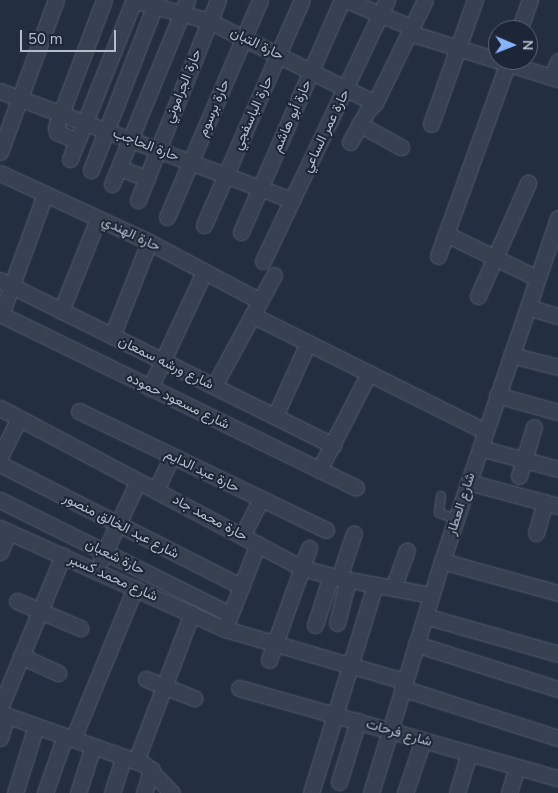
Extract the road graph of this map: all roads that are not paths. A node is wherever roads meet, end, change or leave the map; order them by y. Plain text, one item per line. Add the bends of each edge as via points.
1 (56, 0) edge
2 (104, 0) edge
3 (134, 0) edge
4 (218, 0) edge
5 (260, 0) edge
6 (302, 0) edge
7 (344, 0) edge
8 (387, 0) edge
9 (425, 0) edge
10 (474, 0) edge
11 (530, 0) edge
12 (156, 3) edge
13 (184, 6) edge
14 (380, 14) junction
15 (523, 20) edge
16 (209, 21) junction
17 (410, 30) junction
18 (244, 38) junction
19 (458, 48) junction
20 (278, 55) junction
21 (488, 56) edge
22 (558, 61) edge
23 (505, 70) edge
24 (532, 70) edge
25 (312, 71) junction
26 (555, 78) edge
27 (347, 89) junction
28 (0, 90) edge
29 (20, 98) junction
30 (375, 103) junction
31 (61, 113) junction
32 (85, 122) junction
33 (359, 124) junction
34 (431, 124) dead end
35 (106, 130) junction
36 (130, 139) junction
37 (78, 141) junction
38 (350, 142) dead end
39 (401, 147) dead end
40 (158, 150) junction
41 (0, 152) edge
42 (70, 159) dead end
43 (191, 162) junction
44 (119, 168) junction
45 (91, 170) dead end
46 (0, 173) edge
47 (226, 175) junction
48 (147, 178) junction
49 (528, 183) dead end
50 (112, 184) dead end
51 (260, 188) junction
52 (45, 194) junction
53 (138, 200) dead end
54 (292, 200) junction
55 (167, 217) dead end
56 (98, 218) junction
57 (558, 218) edge
58 (204, 225) dead end
59 (241, 232) dead end
60 (446, 234) junction
61 (149, 242) junction
62 (438, 256) dead end
63 (494, 258) junction
64 (552, 258) edge
65 (263, 261) dead end
66 (204, 272) junction
67 (274, 275) dead end
68 (537, 278) junction
69 (6, 283) edge
70 (478, 296) dead end
71 (260, 301) junction
72 (528, 306) junction
73 (61, 311) junction
74 (1, 315) edge
75 (252, 315) junction
76 (558, 316) edge
77 (112, 336) junction
78 (308, 343) junction
79 (511, 354) junction
80 (162, 361) junction
81 (558, 367) edge
82 (369, 373) junction
83 (214, 386) junction
84 (150, 388) junction
85 (497, 395) junction
86 (0, 408) edge
87 (79, 411) dead end
88 (558, 412) edge
89 (275, 416) junction
90 (19, 418) junction
91 (534, 427) dead end
92 (485, 431) junction
93 (333, 445) junction
94 (480, 448) junction
95 (172, 456) junction
96 (0, 457) edge
97 (524, 460) junction
98 (0, 464) edge
99 (558, 469) edge
100 (319, 470) junction
101 (519, 476) dead end
102 (138, 480) junction
103 (468, 482) junction
104 (356, 488) dead end
105 (156, 490) junction
106 (441, 496) dead end
107 (260, 499) junction
108 (0, 500) edge
109 (551, 504) edge
110 (456, 519) junction
111 (117, 524) junction
112 (4, 530) edge
113 (326, 530) dead end
114 (354, 533) dead end
115 (536, 533) dead end
116 (242, 536) junction
117 (258, 544) junction
118 (310, 548) dead end
119 (407, 550) dead end
120 (0, 552) edge
121 (104, 552) junction
122 (62, 555) junction
123 (442, 561) junction
124 (302, 568) junction
125 (96, 570) junction
126 (339, 578) junction
127 (376, 585) junction
128 (242, 587) junction
129 (134, 588) junction
130 (393, 588) junction
131 (558, 594) edge
132 (431, 595) junction
133 (17, 601) dead end
134 (40, 611) junction
135 (192, 613) junction
136 (230, 614) junction
137 (425, 616) junction
138 (337, 623) dead end
139 (315, 625) dead end
140 (80, 628) dead end
141 (225, 629) junction
142 (274, 644) junction
143 (416, 644) junction
144 (558, 654) edge
145 (21, 656) junction
146 (269, 660) dead end
147 (349, 667) junction
148 (58, 673) dead end
149 (146, 679) dead end
150 (403, 685) junction
151 (164, 686) junction
152 (239, 688) dead end
153 (558, 689) edge
154 (194, 698) dead end
155 (2, 712) edge
156 (334, 714) junction
157 (358, 721) junction
158 (36, 726) junction
159 (389, 730) junction
160 (69, 737) junction
161 (0, 738) edge
162 (558, 738) edge
163 (423, 740) junction
164 (94, 746) junction
165 (469, 753) junction
166 (130, 759) junction
167 (517, 767) junction
168 (152, 770) junction
169 (558, 778) edge
170 (339, 782) dead end
171 (15, 793) edge
172 (45, 793) edge
173 (78, 793) edge
174 (112, 793) edge
175 (144, 793) edge
176 (172, 793) edge
177 (311, 793) edge
178 (371, 793) edge
179 (405, 793) edge
180 (457, 793) edge
181 (509, 793) edge

1 - 29 street
2 - 31 street
3 - 12 street, حارة التبان
3 - 32 street
4 - 16 street, حارة الجراموني
5 - 18 street, حارة برسوم
6 - 20 street, حارة الباسفجي
7 - 14 street
7 - 25 street, حارة أبو هاشم
8 - 14 street, حارة عمر الساعي
9 - 17 street
10 - 19 street
11 - 15 street
12 - 13 street, حارة التبان
12 - 35 street
13 - 16 street, حارة التبان
13 - 36 street
14 - 17 street
14 - 27 street, حارة عمر الساعي
16 - 18 street, حارة التبان
16 - 40 street, حارة الجراموني
17 - 19 street
17 - 30 street
18 - 20 street, حارة التبان
18 - 43 street, حارة برسوم
19 - 21 street
19 - 34 street
20 - 25 street, حارة التبان
20 - 47 street, حارة الباسفجي
22 - 26 street
23 - 60 street
24 - 26 street
25 - 27 street, حارة التبان
25 - 51 street, حارة أبو هاشم
27 - 30 street, حارة التبان
27 - 54 street, حارة عمر الساعي
28 - 29 street, حارة الحاجب
29 - 31 street, حارة الحاجب
29 - 41 street
30 - 33 street
31 - 32 street, حارة الحاجب
31 - 37 street via 56,131
32 - 35 street, حارة الحاجب
32 - 37 street
33 - 38 street
33 - 39 street
35 - 36 street, حارة الحاجب
35 - 45 street
36 - 40 street, حارة الحاجب
36 - 44 street
37 - 42 street
40 - 43 street, حارة الحاجب
40 - 48 street, حارة الجراموني
43 - 47 street, حارة الحاجب
43 - 55 street, حارة برسوم
44 - 48 street
44 - 50 street
46 - 52 street, حارة الهندي
47 - 51 street, حارة الحاجب
47 - 58 street, حارة الباسفجي
48 - 53 street, حارة الجراموني
49 - 63 street
51 - 54 street, حارة الحاجب
51 - 59 street, حارة أبو هاشم
52 - 56 street, حارة الهندي
52 - 69 street
54 - 65 street, حارة عمر الساعي
56 - 61 street, حارة الهندي
56 - 73 street
57 - 64 street, شارع العطار
60 - 62 street
60 - 63 street
61 - 66 street, حارة الهندي
61 - 77 street
63 - 68 street
63 - 70 street
64 - 68 street, شارع العطار
66 - 71 street, حارة الهندي
66 - 80 street
67 - 71 street
68 - 72 street, شارع العطار
69 - 73 street, شارع ورشه سمعان
69 - 74 street
71 - 75 street
72 - 76 street
72 - 79 street, شارع العطار
73 - 77 street, شارع ورشه سمعان
74 - 84 street, شارع مسعود حموده
75 - 78 street
75 - 83 street
77 - 80 street, شارع ورشه سمعان
78 - 82 street
78 - 89 street
79 - 81 street
79 - 85 street, شارع العطار
80 - 83 street, شارع ورشه سمعان
80 - 84 street
82 - 92 street
82 - 93 street
83 - 89 street, شارع ورشه سمعان
84 - 100 street, شارع مسعود حموده
85 - 88 street
85 - 92 street, شارع العطار
86 - 90 street, حارة محمد جاد
87 - 95 street, حارة عبد الدايم
89 - 93 street, شارع ورشه سمعان
90 - 96 street
90 - 102 street, حارة محمد جاد
91 - 97 street
92 - 94 street, شارع العطار
93 - 100 street
94 - 97 street
94 - 103 street, شارع العطار
95 - 105 street
95 - 107 street, حارة عبد الدايم
97 - 99 street
97 - 101 street
98 - 111 street, شارع عبد الخالق منصور
100 - 104 street, شارع مسعود حموده
102 - 105 street, حارة محمد جاد
102 - 111 street
103 - 109 street
103 - 110 street, شارع العطار
105 - 116 street, حارة محمد جاد
106 - 110 lane via 439,513
107 - 113 street, حارة عبد الدايم
107 - 116 street
108 - 121 street, حارة شعبان
109 - 115 street
110 - 123 street, شارع العطار
111 - 121 street
111 - 128 street, شارع عبد الخالق منصور
112 - 120 street
112 - 122 street, شارع محمد كسبر
114 - 126 street
116 - 117 street, حارة محمد جاد
117 - 124 street, حارة محمد جاد
117 - 128 street
118 - 124 street
119 - 130 street
121 - 125 street
121 - 136 street, حارة شعبان
122 - 125 street, شارع محمد كسبر
122 - 134 street
123 - 131 street
123 - 132 street, شارع العطار
124 - 126 street, حارة محمد جاد
124 - 142 street
125 - 129 street, شارع محمد كسبر
126 - 127 street, حارة محمد جاد
126 - 138 street
126 - 139 street
127 - 130 street, حارة محمد جاد
127 - 147 street
128 - 136 street
129 - 135 street, شارع محمد كسبر
129 - 160 street
130 - 132 street, حارة محمد جاد
132 - 137 street, شارع العطار
133 - 134 street
134 - 140 street
134 - 145 street
135 - 141 street, شارع محمد كسبر
135 - 151 street
136 - 141 street
137 - 143 street, شارع العطار
137 - 144 street
141 - 142 street, شارع محمد كسبر
142 - 146 street
142 - 147 street, شارع محمد كسبر
143 - 150 street, شارع العطار
143 - 153 street
145 - 148 street
145 - 155 street
147 - 150 street, شارع محمد كسبر
147 - 156 street
149 - 151 street
150 - 159 street, شارع العطار
150 - 162 street, شارع محمد كسبر
151 - 154 street
151 - 166 street
152 - 156 street, شارع فرحات
155 - 158 street
155 - 161 street
156 - 157 street, شارع فرحات
156 - 177 street
157 - 159 street, شارع فرحات
157 - 170 street
158 - 160 street
158 - 171 street
159 - 163 street, شارع فرحات
159 - 178 street, شارع العطار
160 - 164 street
160 - 172 street
163 - 165 street, شارع فرحات
163 - 179 street
164 - 166 street
164 - 173 street
165 - 167 street, شارع فرحات
165 - 180 street
166 - 168 street
166 - 174 street
167 - 169 street, شارع فرحات
167 - 181 street
168 - 175 street
168 - 176 street

